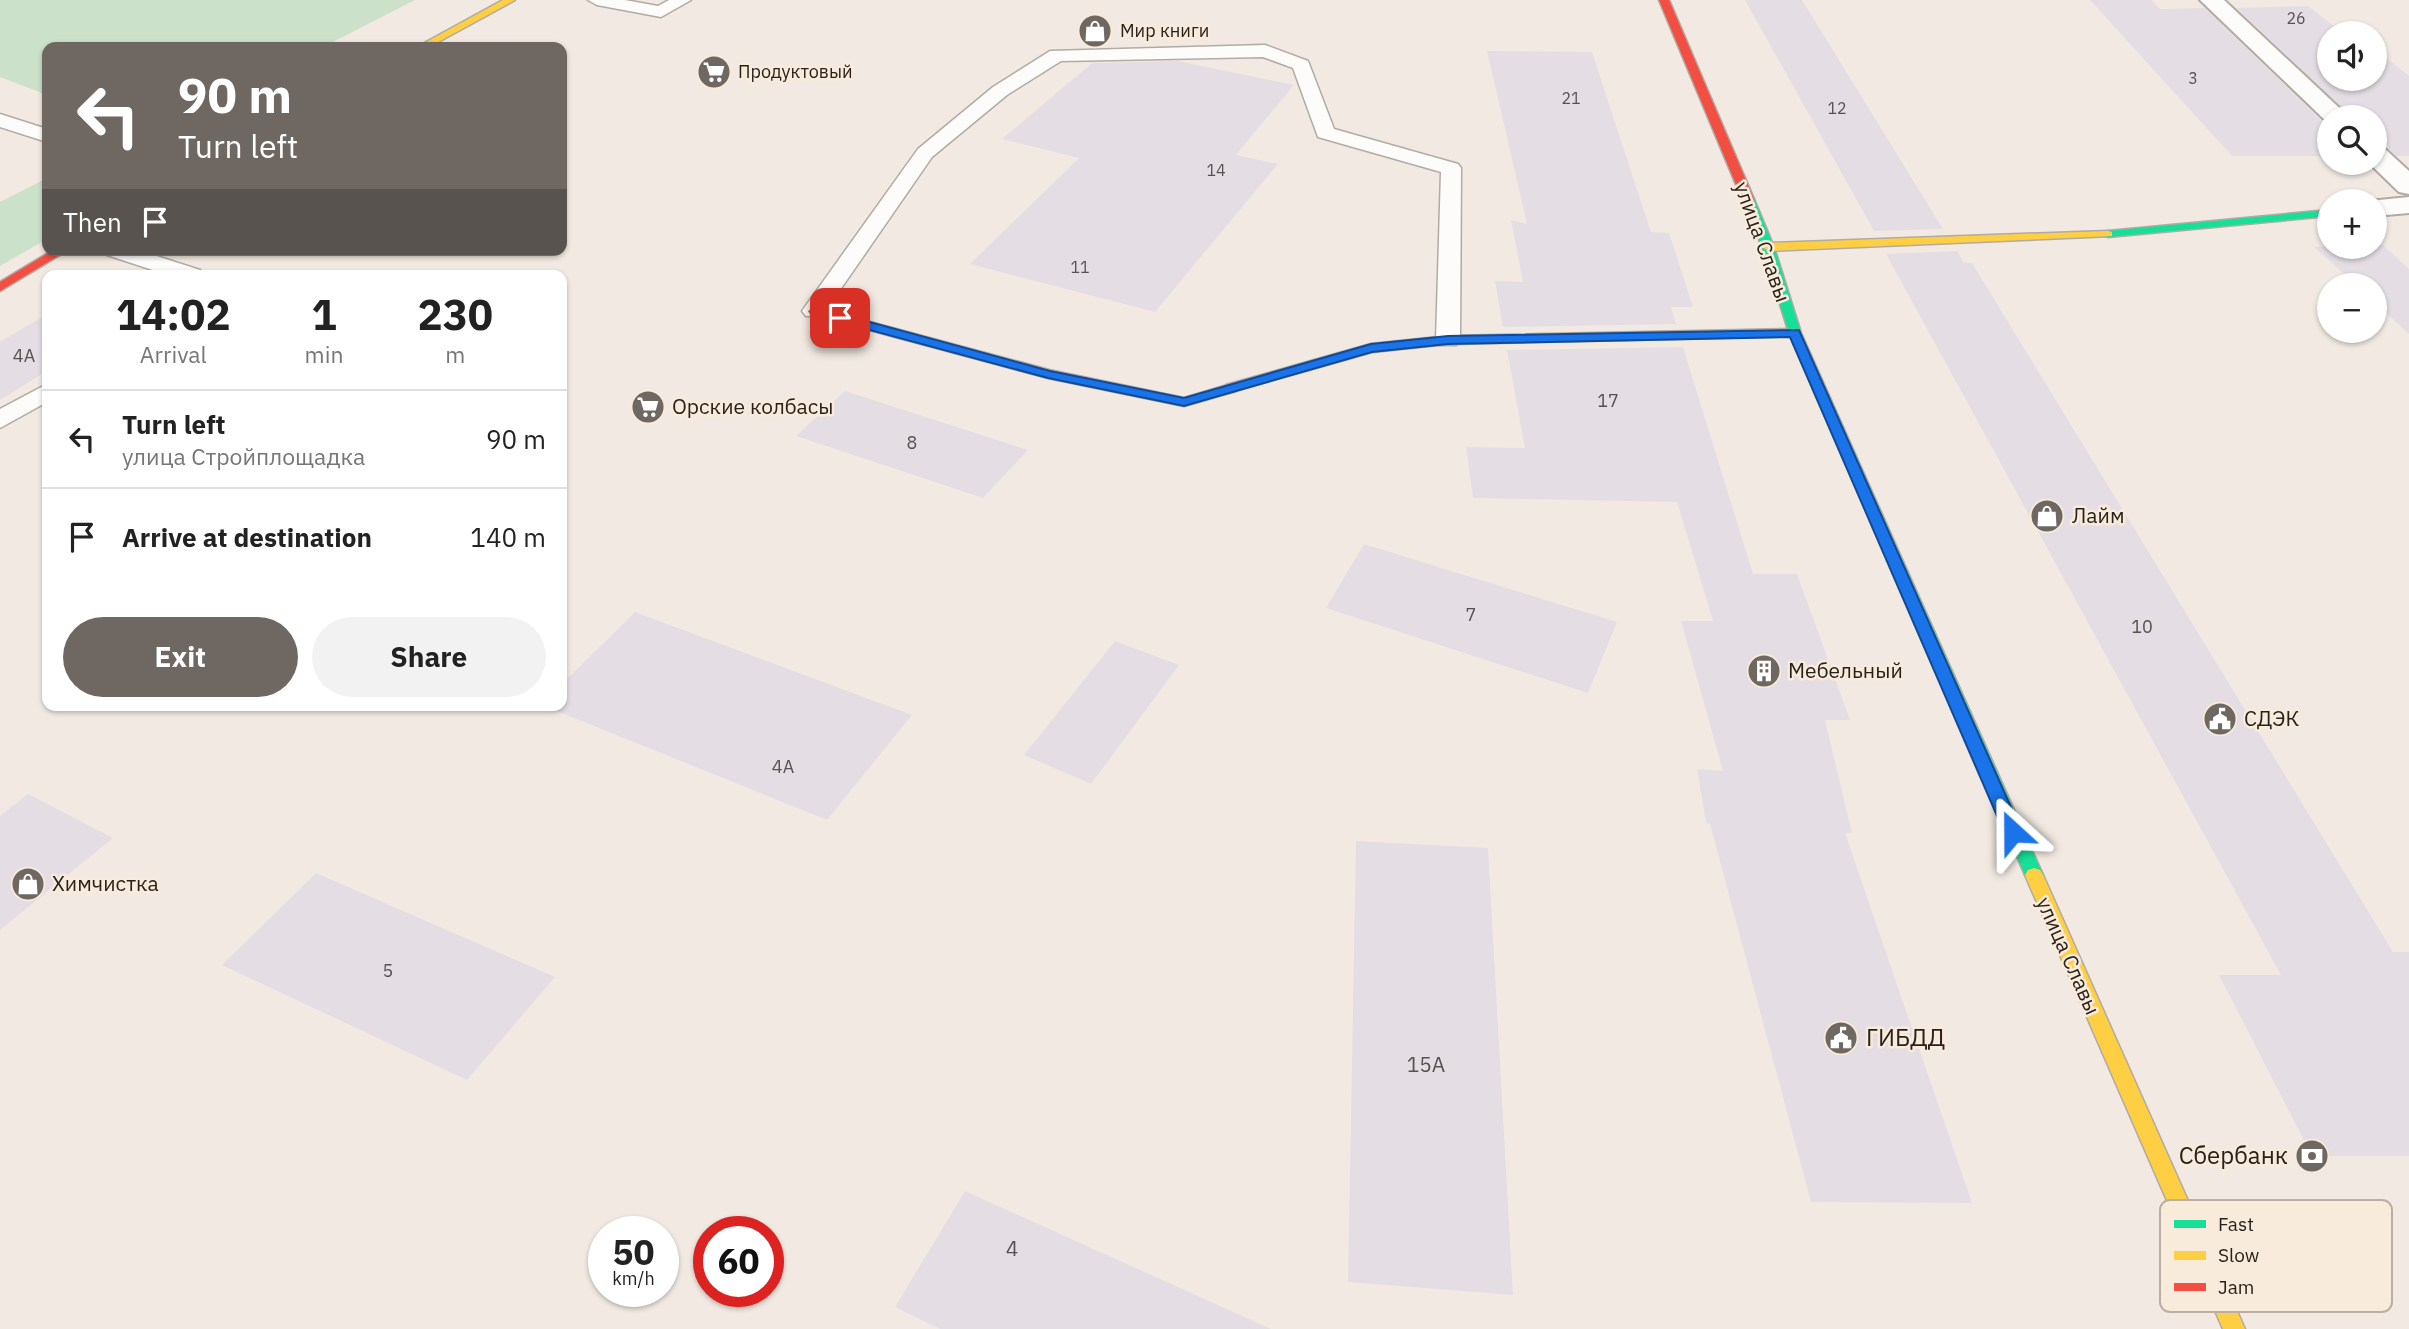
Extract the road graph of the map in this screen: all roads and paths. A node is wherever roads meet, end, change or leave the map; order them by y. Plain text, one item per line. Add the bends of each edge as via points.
1 (510, 0) edge
2 (597, 0) edge
3 (682, 0) edge
4 (1664, 0) edge
5 (2211, 0) edge
6 (431, 42) edge
7 (2323, 105) edge
8 (0, 120) edge
9 (42, 134) edge
10 (2387, 165) edge
11 (2409, 186) edge
12 (2409, 205) edge
13 (2387, 207) edge
14 (2317, 214) edge
15 (1769, 247) junction
16 (52, 256) edge
17 (133, 256) edge
18 (177, 270) edge
19 (0, 287) edge
20 (814, 311) joint
21 (1795, 333) junction
22 (1448, 340) junction
23 (42, 394) edge
24 (0, 420) edge
25 (2177, 1200) edge
26 (2227, 1312) edge
27 (2234, 1329) edge

1 - 6 street
2 - 3 lane via 662,12
4 - 15 street, улица Славы
5 - 7 street
8 - 9 lane
10 - 11 street
12 - 13 street
14 - 15 street via 2126,233
15 - 21 street, улица Славы
16 - 19 street
17 - 18 lane
20 - 22 street via 1048,374 1184,402 1371,348
20 - 22 lane via 925,153 1000,91 1057,55 1265,51 1301,65 1325,133 1451,168
21 - 22 street
21 - 25 street, улица Славы
23 - 24 lane
26 - 27 street, улица Славы

